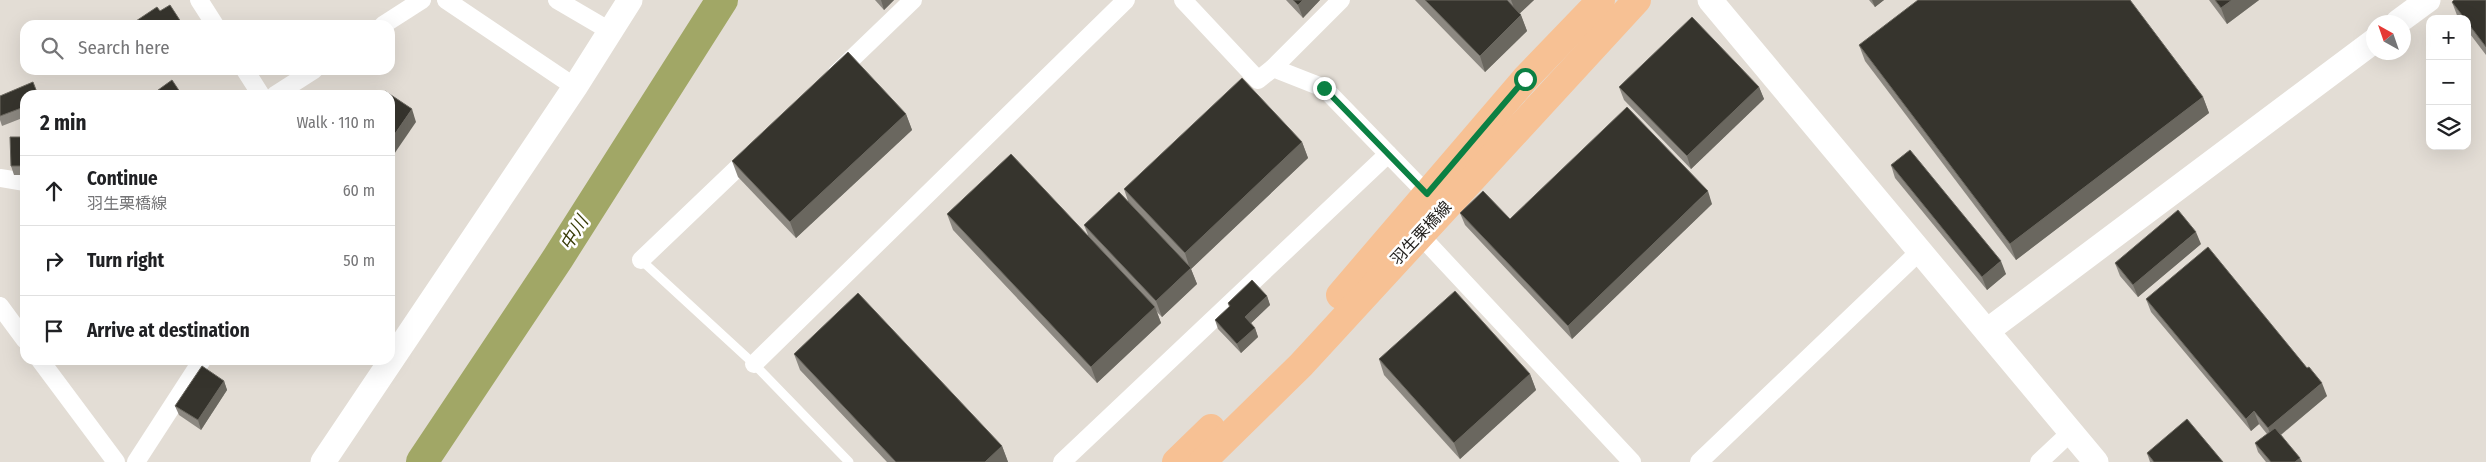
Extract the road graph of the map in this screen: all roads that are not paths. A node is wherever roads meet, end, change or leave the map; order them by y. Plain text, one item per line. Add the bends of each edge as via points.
1 (199, 0) edge
2 (422, 0) edge
3 (446, 0) edge
4 (557, 0) edge
5 (630, 0) edge
6 (913, 0) edge
7 (1126, 0) edge
8 (1183, 0) edge
9 (1341, 0) edge
10 (1601, 0) edge
11 (1637, 0) edge
12 (1710, 0) edge
13 (2428, 0) edge
14 (2408, 15) edge
15 (212, 20) edge
16 (391, 20) edge
17 (610, 31) junction
18 (2366, 47) edge
19 (1273, 68) junction
20 (248, 75) edge
21 (306, 75) edge
22 (575, 87) junction
23 (820, 89) edge
24 (259, 90) edge
25 (283, 90) edge
26 (763, 144) edge
27 (1388, 154) junction
28 (0, 178) edge
29 (20, 181) edge
30 (1427, 194) junction
31 (1420, 234) junction
32 (1920, 251) junction
33 (642, 260) joint
34 (0, 306) edge
35 (1987, 331) junction
36 (20, 333) edge
37 (395, 355) edge
38 (754, 364) junction
39 (44, 365) edge
40 (199, 365) edge
41 (388, 365) edge
42 (2071, 432) junction
43 (116, 462) edge
44 (136, 462) edge
45 (323, 462) edge
46 (849, 462) edge
47 (1062, 462) edge
48 (1176, 462) edge
49 (1202, 462) edge
50 (1632, 462) edge
51 (1699, 462) edge
52 (2039, 462) edge
53 (2096, 462) edge

1 - 15 street
2 - 16 street
3 - 22 street
4 - 17 street
5 - 17 street
6 - 23 street
7 - 38 street
8 - 19 street via 1258,80
9 - 19 street
10 - 30 main road, 羽生栗橋線 via 1525,79
11 - 31 main road, 羽生栗橋線
12 - 32 street
13 - 14 street
17 - 22 street
18 - 35 street
19 - 27 street via 1324,88
20 - 24 street
21 - 25 street
22 - 37 street
26 - 33 street
27 - 30 street
27 - 47 street
28 - 29 street
30 - 48 main road, 羽生栗橋線 via 1308,332
31 - 49 main road, 羽生栗橋線 via 1301,365
31 - 50 street
32 - 35 street
32 - 51 street
33 - 38 lane
34 - 36 street
35 - 42 street
38 - 46 lane
39 - 43 street
40 - 44 street
41 - 45 street
42 - 52 street
42 - 53 street

